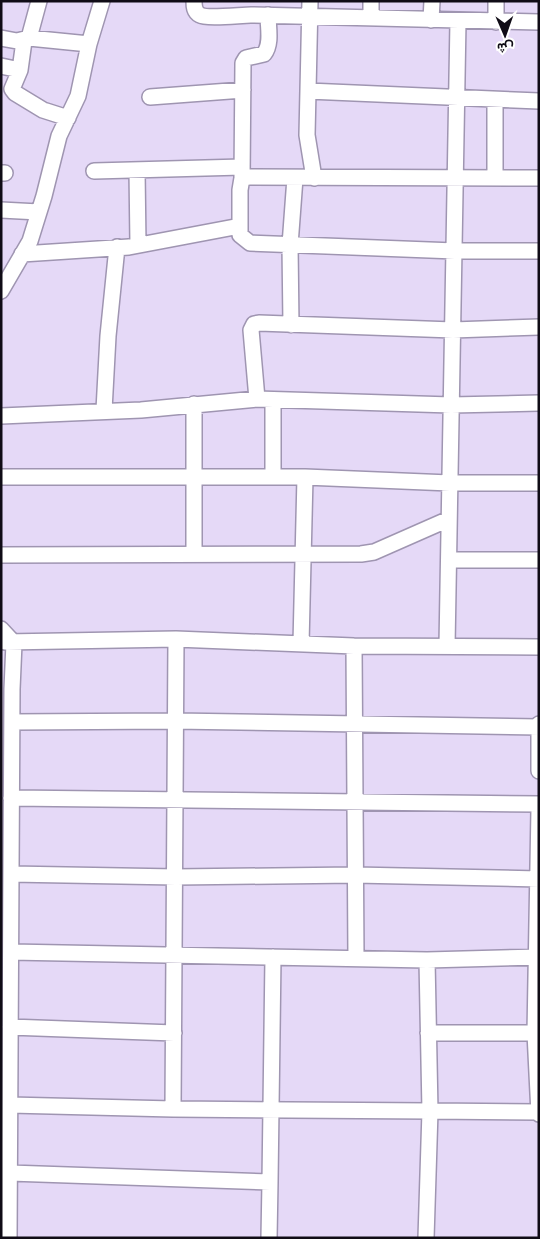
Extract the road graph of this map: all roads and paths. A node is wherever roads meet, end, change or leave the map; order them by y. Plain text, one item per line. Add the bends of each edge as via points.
1 (38, 1) edge
2 (102, 1) edge
3 (194, 1) edge
4 (310, 1) edge
5 (371, 1) edge
6 (432, 1) edge
7 (496, 1) edge
8 (251, 8) edge
9 (268, 15) junction
10 (310, 17) junction
11 (371, 18) junction
12 (431, 20) junction
13 (458, 21) junction
14 (496, 22) junction
15 (539, 22) edge
16 (1, 38) edge
17 (26, 39) junction
18 (89, 44) junction
19 (1, 66) edge
20 (20, 70) junction
21 (243, 90) junction
22 (308, 91) junction
23 (150, 97) dead end
24 (457, 99) junction
25 (495, 100) junction
26 (539, 101) edge
27 (68, 118) junction
28 (137, 170) junction
29 (94, 171) dead end
30 (242, 172) junction
31 (456, 177) junction
32 (295, 178) junction
33 (314, 178) junction
34 (495, 178) junction
35 (539, 178) edge
36 (1, 210) edge
37 (39, 212) junction
38 (240, 226) junction
39 (138, 245) junction
40 (290, 245) junction
41 (117, 248) junction
42 (455, 251) junction
43 (539, 252) edge
44 (22, 254) junction
45 (1, 291) edge
46 (291, 325) junction
47 (539, 327) edge
48 (453, 330) junction
49 (257, 399) junction
50 (273, 400) junction
51 (539, 402) edge
52 (194, 404) junction
53 (451, 405) junction
54 (104, 410) junction
55 (1, 416) edge
56 (1, 477) edge
57 (195, 477) junction
58 (273, 477) junction
59 (306, 477) junction
60 (450, 483) junction
61 (539, 483) edge
62 (449, 519) junction
63 (194, 554) junction
64 (304, 554) junction
65 (1, 555) edge
66 (449, 560) junction
67 (539, 560) edge
68 (1, 629) edge
69 (176, 639) junction
70 (8, 643) edge
71 (301, 644) junction
72 (354, 646) junction
73 (447, 646) junction
74 (539, 647) edge
75 (7, 689) edge
76 (12, 722) junction
77 (175, 722) junction
78 (355, 726) junction
79 (539, 726) edge
80 (6, 765) edge
81 (539, 771) edge
82 (11, 798) junction
83 (176, 800) junction
84 (355, 803) junction
85 (539, 804) edge
86 (539, 809) edge
87 (6, 842) edge
88 (11, 874) junction
89 (355, 876) junction
90 (176, 877) junction
91 (538, 880) edge
92 (6, 924) edge
93 (10, 952) junction
94 (175, 956) junction
95 (273, 957) junction
96 (538, 957) edge
97 (356, 958) junction
98 (427, 960) junction
99 (6, 1001) edge
100 (10, 1027) junction
101 (174, 1033) junction
102 (428, 1033) junction
103 (537, 1033) edge
104 (6, 1073) edge
105 (10, 1105) junction
106 (173, 1109) junction
107 (270, 1110) junction
108 (430, 1111) junction
109 (538, 1113) edge
110 (5, 1153) edge
111 (10, 1173) junction
112 (270, 1182) junction
113 (7, 1232) edge
114 (269, 1238) edge
115 (426, 1238) edge

1 - 17 street
2 - 18 street
3 - 8 street via 195,11 208,17
4 - 10 street
5 - 11 street
6 - 12 street
7 - 14 street
8 - 9 street
9 - 10 street
9 - 21 street via 267,50 264,54 246,58 243,63
10 - 11 street
10 - 22 street
11 - 12 street
12 - 13 street
13 - 14 street
13 - 24 street
14 - 15 street
16 - 17 street
17 - 18 street
17 - 20 street
18 - 27 street via 78,96
19 - 20 street
20 - 27 street via 12,89 15,93 43,110
21 - 23 street
21 - 30 street
22 - 24 street
22 - 33 street via 307,135
24 - 25 street
24 - 31 street
25 - 26 street
25 - 34 street
27 - 37 street via 59,136
28 - 29 street
28 - 30 street
28 - 39 street
30 - 32 street
30 - 38 street
31 - 33 street
31 - 34 street
31 - 42 street
32 - 33 street
32 - 40 street
34 - 35 street
36 - 37 street
37 - 44 street via 30,241
38 - 39 street
38 - 40 street via 240,235 250,243
39 - 41 street
40 - 42 street
40 - 46 street
41 - 44 street
41 - 54 street
42 - 43 street
42 - 48 street
44 - 45 street
46 - 48 street
46 - 49 street via 259,323 252,327
47 - 48 street
48 - 53 street
49 - 50 street
49 - 52 street
50 - 53 street
50 - 58 street
51 - 53 street
52 - 54 street via 142,410
52 - 57 street
53 - 60 street
54 - 55 street
56 - 57 street
57 - 58 street
57 - 63 street
58 - 59 street
59 - 60 street
59 - 64 street
60 - 61 street
60 - 62 street
62 - 64 street via 374,552
62 - 66 street
63 - 64 street
63 - 65 street
64 - 71 street
66 - 67 street
66 - 73 street
68 - 70 street
69 - 70 street
69 - 71 street
69 - 77 street
70 - 75 street
71 - 72 street
72 - 73 street
72 - 78 street
73 - 74 street
75 - 76 street
76 - 77 street
76 - 80 street
77 - 78 street
77 - 83 street
78 - 79 street
78 - 84 street
79 - 81 street
80 - 82 street
82 - 83 street
82 - 87 street
83 - 84 street
83 - 90 street
84 - 85 street
84 - 89 street
86 - 91 street
87 - 88 street
88 - 90 street
88 - 92 street
89 - 90 street
89 - 91 street
89 - 97 street
90 - 94 street
91 - 96 street
92 - 93 street
93 - 94 street
93 - 99 street
94 - 95 street
94 - 101 street
95 - 97 street
95 - 107 street
96 - 98 street
96 - 103 street
97 - 98 street
98 - 102 street
99 - 100 street
100 - 101 street
100 - 104 street
101 - 106 street
102 - 103 street
102 - 108 street
103 - 109 street
104 - 105 street
105 - 106 street
105 - 110 street
106 - 107 street
107 - 108 street
107 - 112 street
108 - 109 street
108 - 115 street
110 - 111 street
111 - 112 street
111 - 113 street
112 - 114 street

